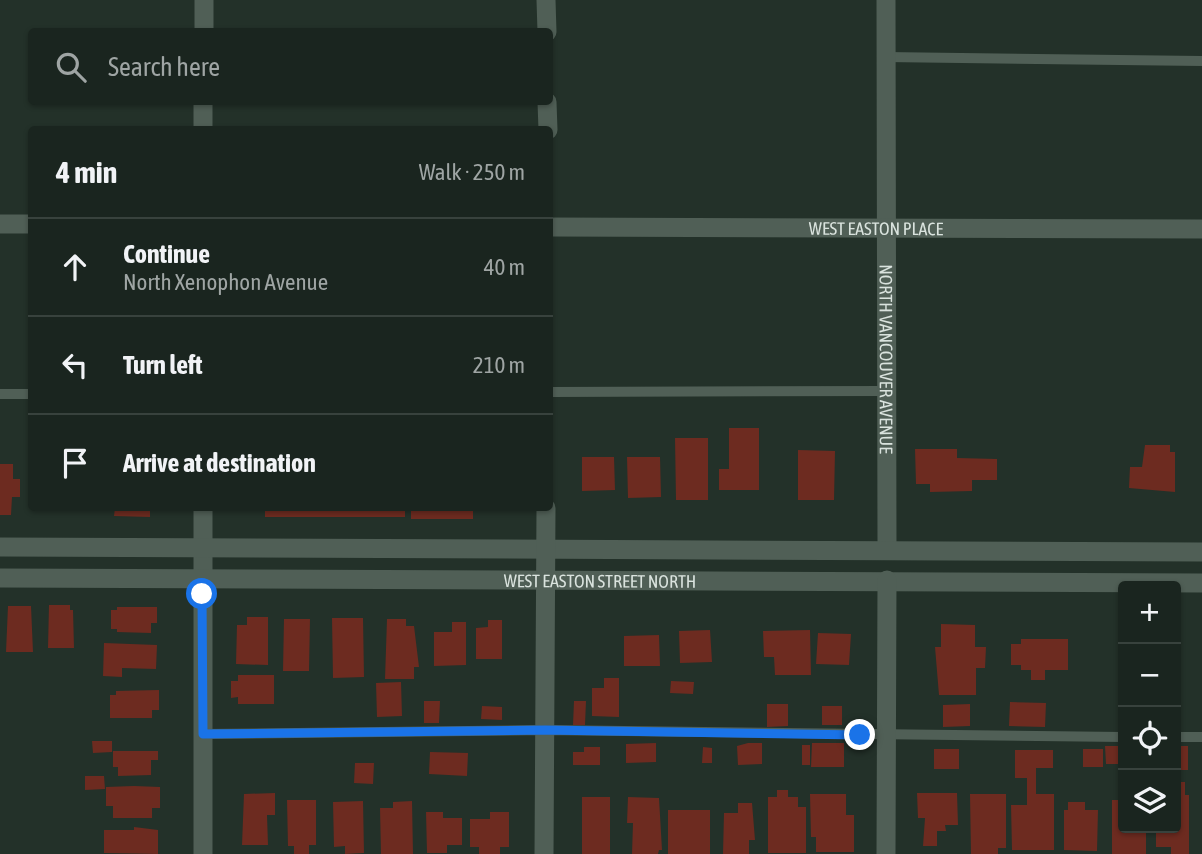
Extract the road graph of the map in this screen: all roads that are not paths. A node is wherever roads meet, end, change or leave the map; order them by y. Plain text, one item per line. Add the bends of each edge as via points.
1 (204, 0) edge
2 (546, 0) edge
3 (886, 0) edge
4 (204, 28) edge
5 (547, 28) edge
6 (885, 57) junction
7 (1202, 61) edge
8 (203, 105) edge
9 (547, 105) edge
10 (203, 126) edge
11 (548, 126) edge
12 (0, 224) edge
13 (28, 224) edge
14 (553, 227) edge
15 (887, 227) junction
16 (1202, 229) edge
17 (887, 391) junction
18 (553, 392) edge
19 (0, 394) edge
20 (28, 394) edge
21 (203, 511) edge
22 (545, 511) edge
23 (0, 547) edge
24 (203, 548) junction
25 (545, 548) junction
26 (853, 548) junction
27 (887, 548) junction
28 (915, 548) junction
29 (1202, 551) edge
30 (0, 579) edge
31 (202, 580) junction
32 (545, 580) junction
33 (854, 580) junction
34 (887, 580) junction
35 (916, 580) junction
36 (1202, 583) edge
37 (545, 730) junction
38 (203, 734) junction
39 (886, 736) junction
40 (1118, 737) edge
41 (1181, 737) edge
42 (1202, 737) edge
43 (203, 854) edge
44 (544, 854) edge
45 (886, 854) edge

1 - 4 street
2 - 5 street
3 - 6 street, NORTH VANCOUVER AVENUE
6 - 7 lane
6 - 15 street, NORTH VANCOUVER AVENUE
8 - 10 street
9 - 11 street
12 - 13 street
14 - 15 street, WEST EASTON PLACE
15 - 16 street, WEST EASTON PLACE
15 - 17 street, NORTH VANCOUVER AVENUE
17 - 18 lane
17 - 27 street, NORTH VANCOUVER AVENUE
19 - 20 lane
21 - 24 street
22 - 25 street
23 - 24 street, WEST EASTON STREET NORTH
24 - 25 street, WEST EASTON STREET NORTH
24 - 31 street
25 - 26 street, WEST EASTON STREET NORTH
25 - 32 street
26 - 27 street, WEST EASTON STREET NORTH
26 - 33 street
27 - 28 street, WEST EASTON STREET NORTH
28 - 29 street, WEST EASTON STREET NORTH
28 - 35 street
30 - 31 street, WEST EASTON STREET NORTH
31 - 32 street, WEST EASTON STREET NORTH
31 - 38 street
32 - 33 street, WEST EASTON STREET NORTH
32 - 37 street
33 - 34 street, WEST EASTON STREET NORTH
34 - 35 street, WEST EASTON STREET NORTH
34 - 39 street
35 - 36 street, WEST EASTON STREET NORTH
37 - 38 lane
37 - 39 lane
37 - 44 street
38 - 43 street
39 - 40 lane
39 - 45 street
41 - 42 lane

